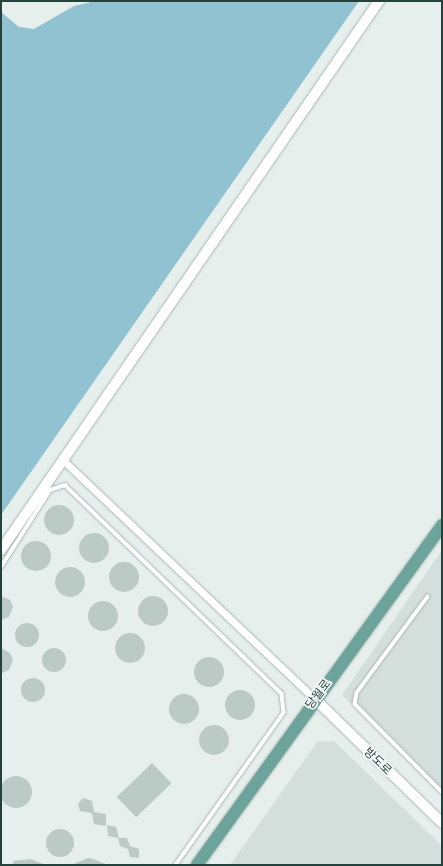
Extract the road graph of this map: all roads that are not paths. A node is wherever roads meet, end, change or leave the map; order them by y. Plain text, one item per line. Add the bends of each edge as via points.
1 (378, 1) edge
2 (64, 462) junction
3 (442, 525) edge
4 (1, 550) edge
5 (1, 566) edge
6 (428, 597) dead end
7 (314, 698) junction
8 (442, 792) edge
9 (442, 823) edge
10 (176, 865) edge
11 (197, 865) edge

1 - 2 main road
2 - 4 main road
2 - 7 street
3 - 7 main road, 당월로
5 - 10 lane via 50,490 65,485 282,694 284,713
6 - 8 lane via 357,693 355,704
7 - 9 main road, 방도로
7 - 11 main road, 당월로

